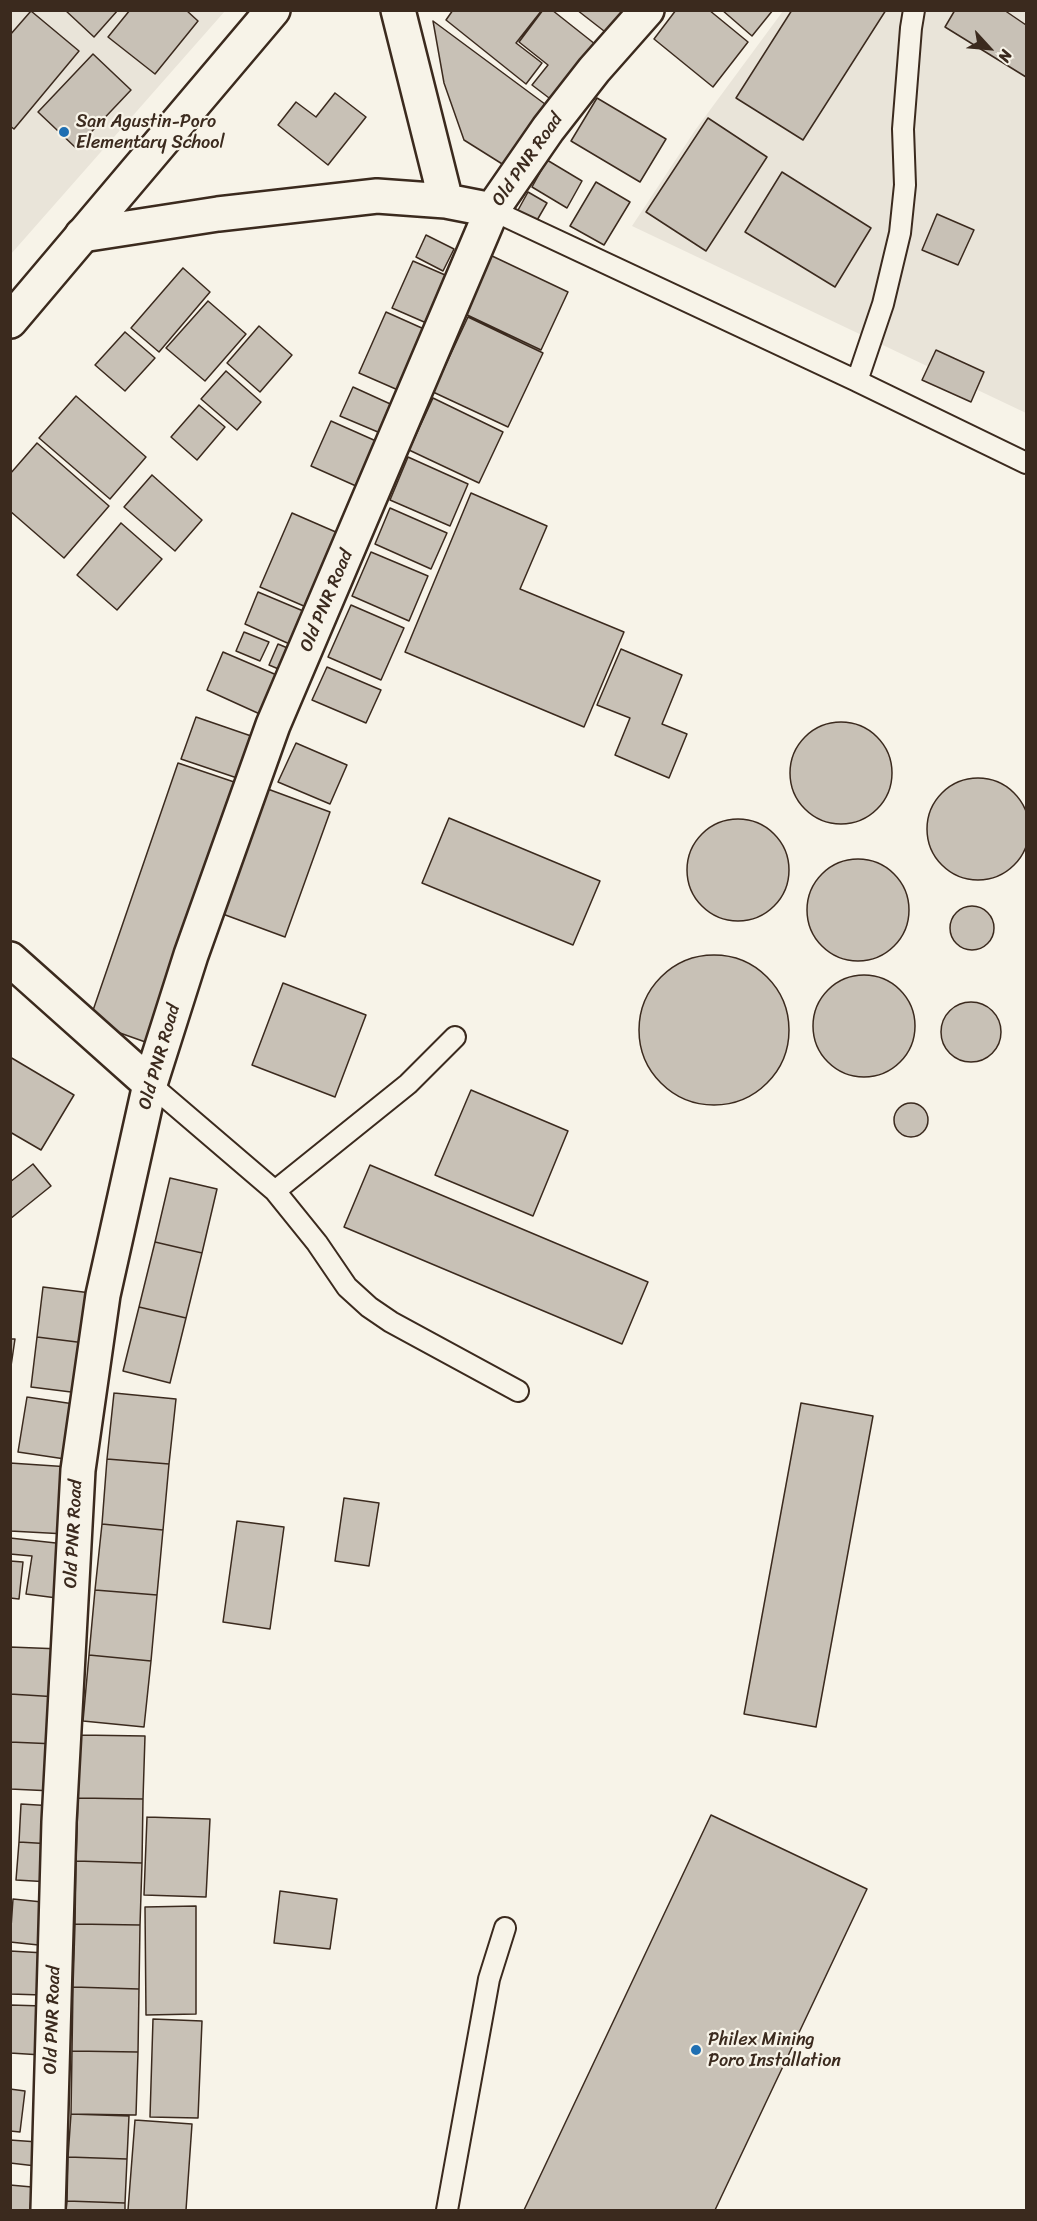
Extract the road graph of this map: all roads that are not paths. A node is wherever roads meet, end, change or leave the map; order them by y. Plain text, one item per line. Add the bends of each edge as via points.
1 (273, 10) edge
2 (398, 10) edge
3 (647, 10) edge
4 (914, 10) edge
5 (446, 201) junction
6 (492, 210) junction
7 (82, 235) junction
8 (10, 321) edge
9 (857, 381) junction
10 (1026, 464) edge
11 (10, 959) edge
12 (455, 1037) dead end
13 (150, 1084) junction
14 (275, 1191) junction
15 (518, 1391) dead end
16 (505, 1928) dead end
17 (48, 2211) edge
18 (447, 2211) edge

1 - 7 street
2 - 5 street
3 - 6 street, Old PNR Road via 555,120
4 - 9 lane via 903,129 905,185 900,233 883,304
5 - 6 street
5 - 7 street via 377,196
6 - 9 lane
6 - 13 street, Old PNR Road via 273,725
7 - 8 street
9 - 10 lane
11 - 13 street
12 - 14 lane via 408,1084
13 - 14 lane
13 - 17 street, Old PNR Road via 103,1295 78,1470 59,1822
14 - 15 lane via 347,1287 369,1307
16 - 18 lane via 489,1979

